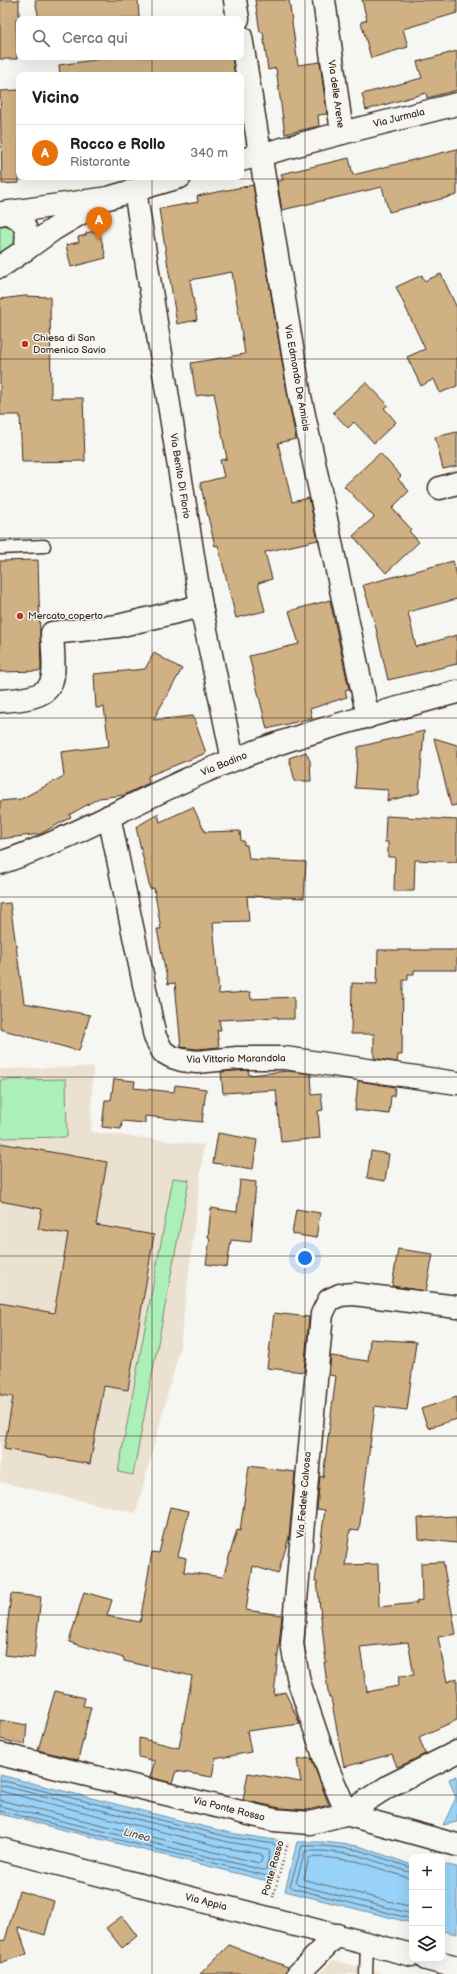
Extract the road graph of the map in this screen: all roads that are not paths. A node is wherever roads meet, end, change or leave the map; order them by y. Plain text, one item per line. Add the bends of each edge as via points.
1 (235, 0) edge
2 (324, 0) edge
3 (238, 16) edge
4 (243, 60) edge
5 (244, 72) edge
6 (244, 72) edge
7 (457, 104) edge
8 (342, 133) junction
9 (251, 157) edge
10 (170, 180) edge
11 (135, 190) junction
12 (108, 198) junction
13 (2, 213) edge
14 (25, 250) junction
15 (0, 267) edge
16 (44, 546) dead end
17 (0, 548) edge
18 (201, 606) junction
19 (457, 692) edge
20 (0, 701) edge
21 (368, 717) junction
22 (233, 760) junction
23 (109, 816) junction
24 (0, 863) edge
25 (457, 1083) edge
26 (457, 1307) edge
27 (457, 1752) edge
28 (0, 1754) edge
29 (350, 1815) junction
30 (447, 1840) edge
31 (0, 1850) edge
32 (338, 1935) junction
33 (367, 1944) junction
34 (409, 1954) edge
35 (438, 1962) edge
36 (457, 1967) edge
37 (298, 1974) edge
38 (366, 1974) edge

1 - 3 street
2 - 8 street, Via delle Arene
4 - 6 street, Via Edmondo De Amicis
5 - 9 street, Via Edmondo De Amicis
7 - 8 street, Via Jurmala
8 - 9 street, Via delle Arene
9 - 21 street, Via Edmondo De Amicis
10 - 11 street
11 - 12 street
11 - 18 street, Via Benito Di Florio
12 - 13 street
12 - 14 street
13 - 14 street via 14,216 22,222 27,236
14 - 15 street
16 - 17 lane
18 - 20 street via 118,626 52,633 54,672 49,688 32,698
18 - 22 street, Via Benito Di Florio
19 - 21 street, Via Badino
21 - 22 street, Via Badino via 295,738
22 - 23 street, Via Badino
23 - 24 street, Via Badino
23 - 25 street, Via Vittorio Marandola via 155,1037 163,1052 176,1059 193,1062 246,1057 286,1058
26 - 29 street, Via Fedele Calvosa via 347,1294 329,1300 322,1314 292,1644 299,1682 330,1774
27 - 29 street, Via Ponte Rosso via 389,1786
28 - 29 street, Via Ponte Rosso via 274,1820 310,1824
29 - 30 street
31 - 32 street, Via Appia
32 - 33 street, Via Appia
32 - 37 street
33 - 34 street, Via Appia
33 - 38 lane
35 - 36 street

